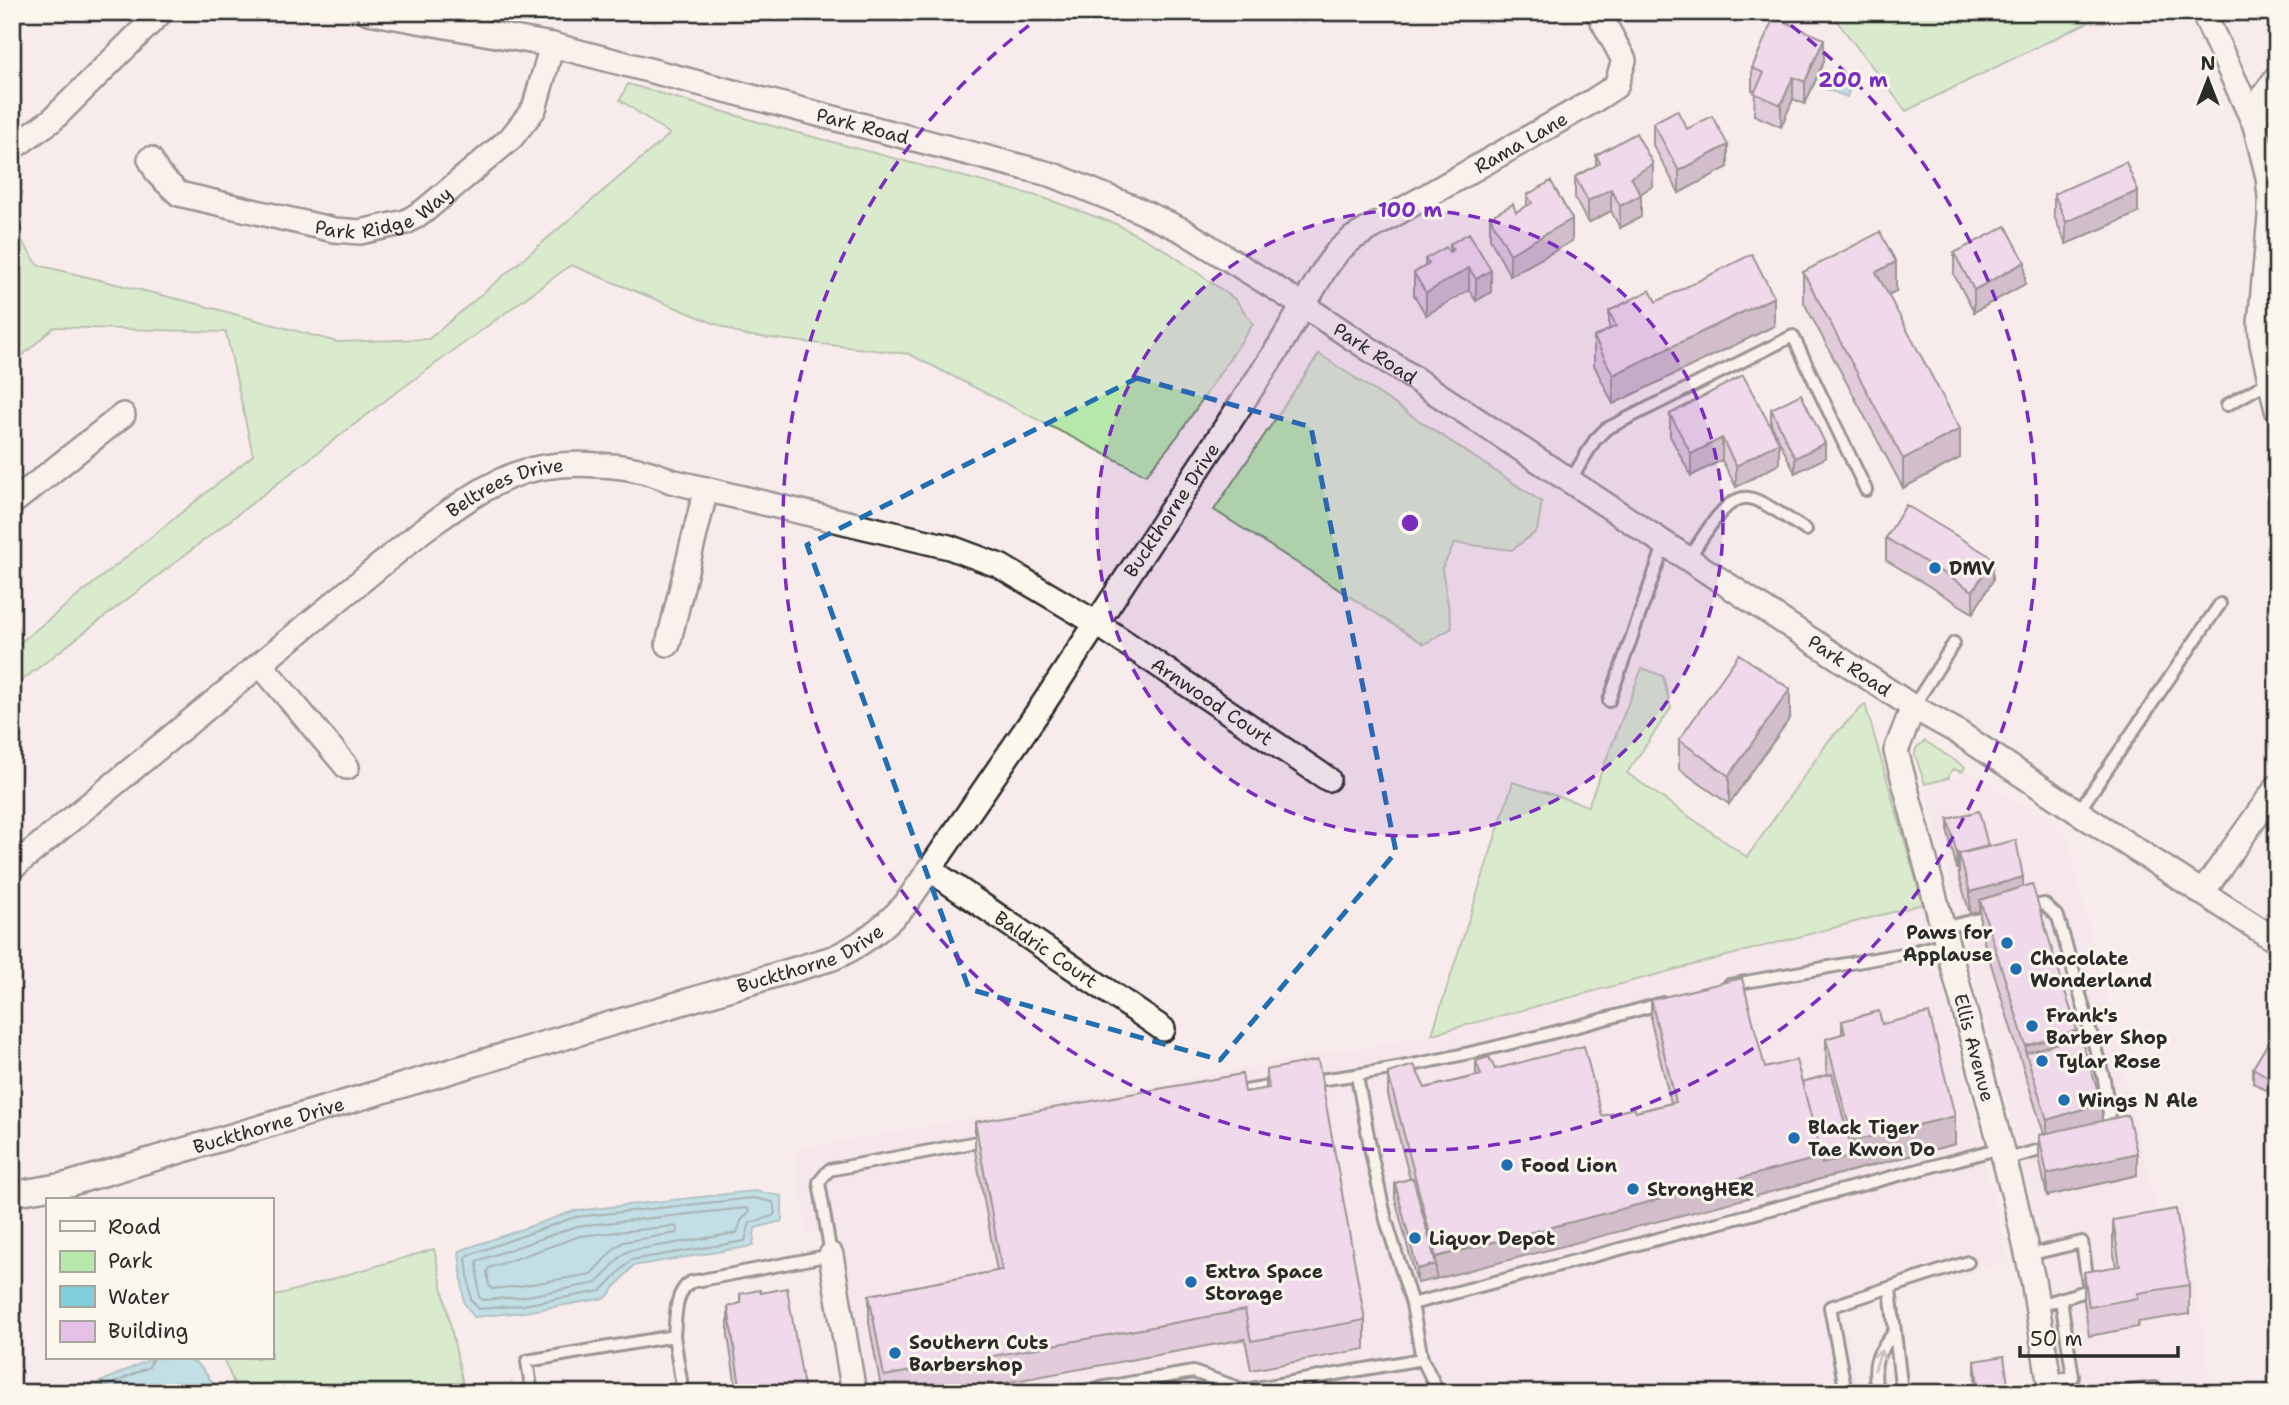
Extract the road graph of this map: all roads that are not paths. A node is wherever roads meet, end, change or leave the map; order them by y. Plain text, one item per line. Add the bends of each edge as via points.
1 (161, 12) edge
2 (368, 12) edge
3 (1598, 12) edge
4 (2203, 12) edge
5 (552, 45) junction
6 (2277, 77) edge
7 (2255, 125) junction
8 (12, 148) edge
9 (150, 159) dead end
10 (1304, 306) junction
11 (2270, 381) junction
12 (2227, 405) dead end
13 (2277, 410) edge
14 (123, 415) dead end
15 (1570, 481) junction
16 (706, 489) junction
17 (1866, 490) dead end
18 (12, 503) edge
19 (1806, 530) dead end
20 (1665, 543) junction
21 (1689, 558) junction
22 (2220, 604) dead end
23 (1096, 623) junction
24 (1954, 642) dead end
25 (668, 643) dead end
26 (261, 666) junction
27 (1609, 701) dead end
28 (1913, 707) junction
29 (347, 767) dead end
30 (1328, 779) dead end
31 (2277, 787) edge
32 (2078, 813) junction
33 (12, 868) edge
34 (929, 869) junction
35 (2202, 894) junction
36 (1946, 935) junction
37 (2277, 940) edge
38 (1717, 988) edge
39 (1679, 999) edge
40 (1163, 1029) dead end
41 (1357, 1076) junction
42 (1304, 1082) edge
43 (1291, 1083) edge
44 (1223, 1095) edge
45 (1006, 1136) edge
46 (2091, 1137) edge
47 (2065, 1143) edge
48 (2003, 1154) junction
49 (12, 1194) edge
50 (831, 1255) junction
51 (2028, 1255) junction
52 (1968, 1262) dead end
53 (1890, 1289) junction
54 (2061, 1300) junction
55 (1412, 1304) junction
56 (2037, 1306) junction
57 (1895, 1331) junction
58 (674, 1336) junction
59 (1422, 1359) junction
60 (2050, 1386) edge
61 (532, 1393) edge
62 (683, 1393) edge
63 (854, 1393) edge
64 (1071, 1393) edge
65 (1438, 1393) edge
66 (1846, 1393) edge
67 (1877, 1393) edge
68 (1902, 1393) edge
69 (2116, 1393) edge
70 (2157, 1393) edge

1 - 8 street via 52,120
2 - 5 street, Park Road
3 - 10 street, Rama Lane via 1624,60 1616,86 1353,238 1326,267
4 - 7 street
5 - 9 street, Park Ridge Way via 534,109 523,125 406,222 360,232 334,230 179,194
5 - 10 street, Park Road via 1053,175 1182,230
6 - 7 street via 2264,95
7 - 11 street via 2270,197 2261,304
10 - 15 street, Park Road
10 - 23 street, Buckthorne Drive
11 - 12 lane
11 - 13 street
14 - 18 street
15 - 17 lane via 1606,429 1793,336
15 - 20 street, Park Road
16 - 23 street, Beltrees Drive via 967,553 1000,566
16 - 25 street
16 - 26 street, Beltrees Drive via 654,472 577,463 543,466 510,476 422,531
19 - 21 lane via 1752,498 1736,498
20 - 21 street, Park Road
20 - 27 lane
21 - 28 street, Park Road
22 - 32 lane
23 - 30 street, Arnwood Court
23 - 34 street, Buckthorne Drive
24 - 28 lane
26 - 29 street
26 - 33 street, Beltrees Drive
28 - 32 street, Park Road
28 - 36 street, Ellis Avenue via 1896,751
31 - 35 street
32 - 35 street, Park Road
34 - 40 street, Baldric Court
34 - 49 street, Buckthorne Drive via 890,921 852,950 833,958 69,1184
35 - 37 street, Park Road
36 - 38 lane via 1907,953
36 - 46 lane via 2044,904 2058,917 2104,1079 2109,1114 2103,1134
36 - 48 street, Ellis Avenue
39 - 41 lane via 1525,1041
41 - 42 lane
41 - 55 lane via 1386,1220
43 - 44 lane
45 - 50 lane via 829,1170 819,1182
47 - 48 lane
48 - 51 street, Ellis Avenue
48 - 55 lane
50 - 58 lane via 691,1282 682,1290
50 - 63 street
51 - 54 lane via 2082,1242 2089,1290
51 - 56 street, Ellis Avenue
52 - 53 lane
53 - 57 lane
53 - 66 lane via 1830,1307
54 - 56 lane
54 - 60 lane via 2073,1377
55 - 59 lane
56 - 60 street, Ellis Avenue
67 -> 57 lane via 1874,1367
57 - 68 lane
58 - 61 lane via 527,1361
58 - 62 lane
59 - 64 lane via 1245,1390 1193,1372
59 - 65 lane
69 - 70 lane via 2154,1388

